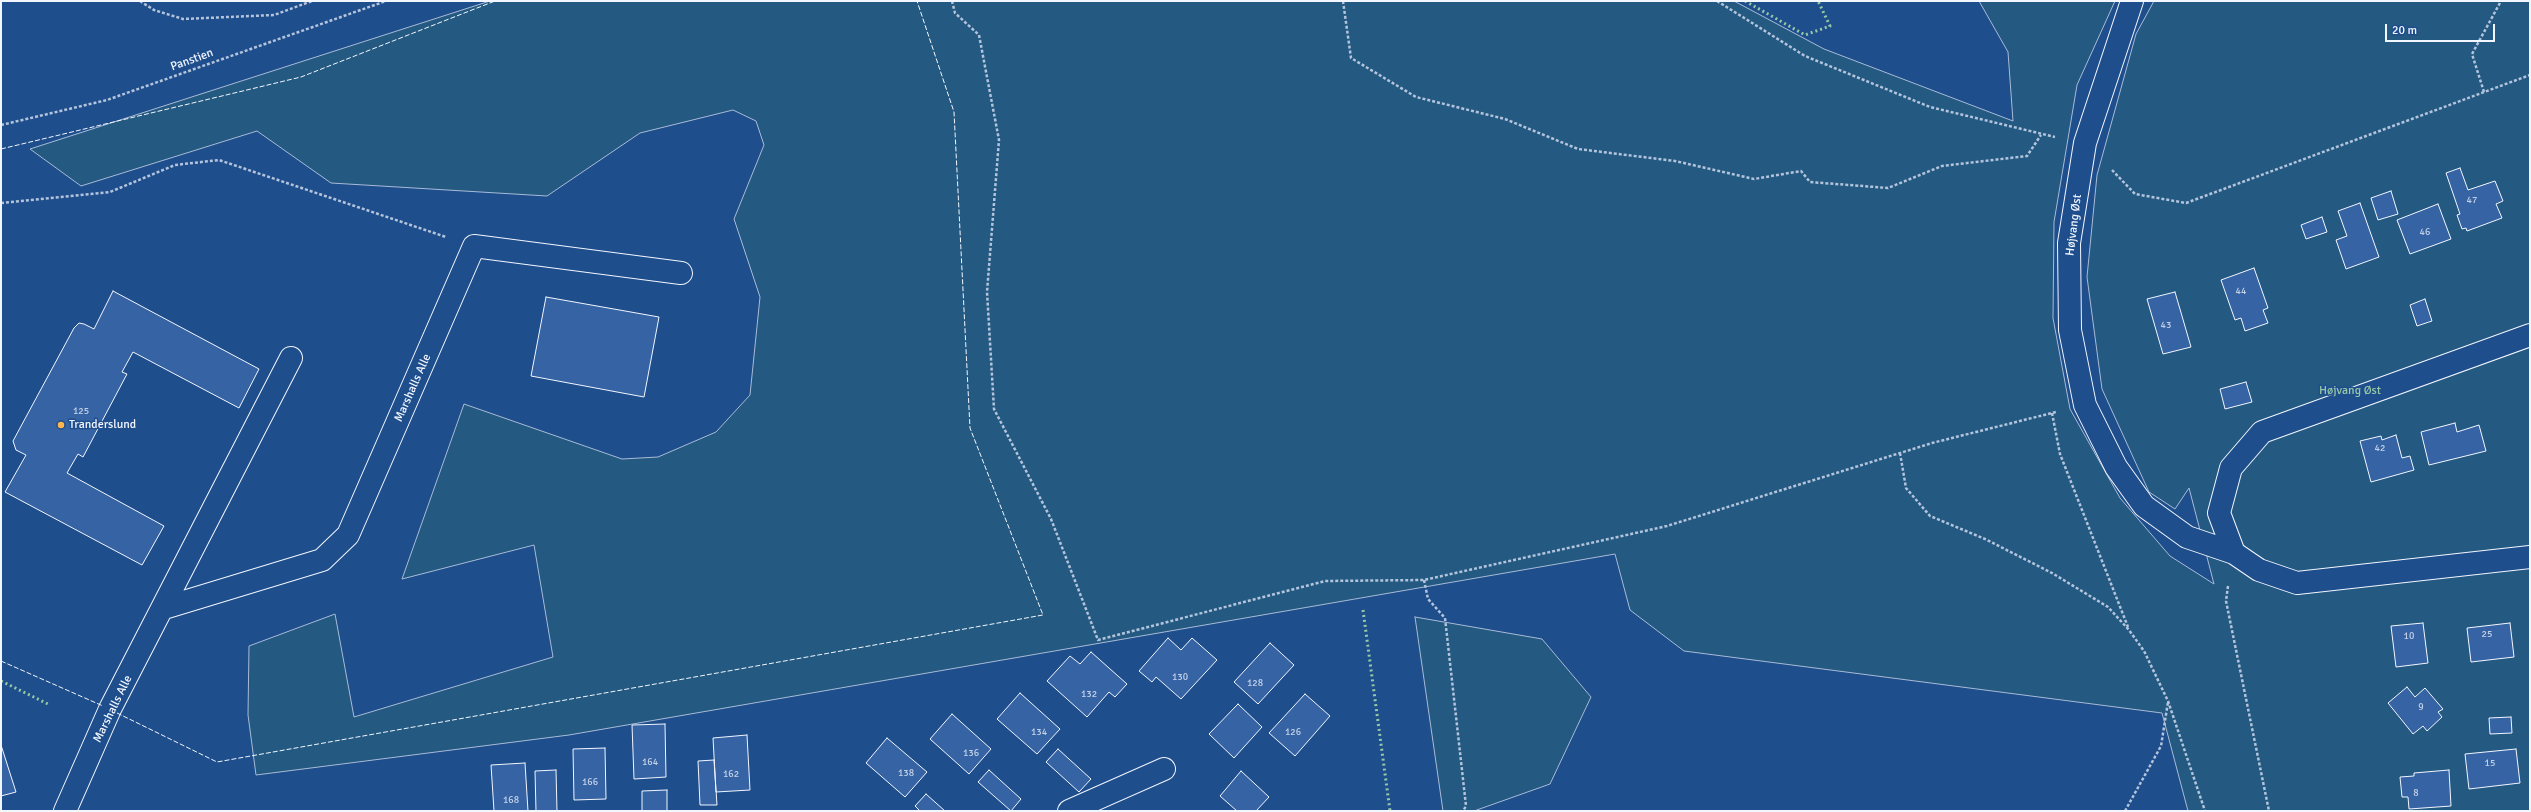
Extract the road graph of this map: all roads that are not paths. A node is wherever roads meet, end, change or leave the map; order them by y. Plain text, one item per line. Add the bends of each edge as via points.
1 (2132, 1) edge
2 (681, 273) dead end
3 (2530, 336) edge
4 (291, 358) dead end
5 (2234, 553) junction
6 (2530, 557) edge
7 (164, 608) junction
8 (1164, 769) dead end
9 (64, 811) edge
10 (1069, 811) edge

1 - 5 street, Højvang Øst via 2085,143 2069,243 2070,330 2085,404 2116,467 2144,506 2187,537
2 - 7 street, Marshalls Alle via 474,246 348,535 322,560
3 - 5 street via 2262,432 2231,468 2219,513
4 - 7 street, Marshalls Alle
5 - 6 street, Højvang Øst via 2259,570 2297,583
7 - 9 street, Marshalls Alle via 110,709
8 - 10 street

